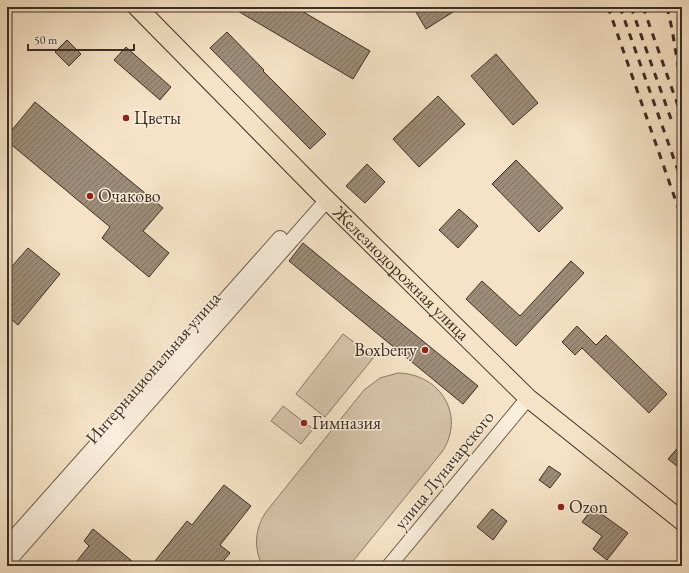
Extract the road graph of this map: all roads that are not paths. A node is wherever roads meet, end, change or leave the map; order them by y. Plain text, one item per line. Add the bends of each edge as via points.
1 (137, 7) edge
2 (324, 197) junction
3 (528, 398) junction
4 (682, 521) edge
5 (7, 545) edge
6 (7, 562) edge
7 (389, 566) edge

1 - 2 main road, Железнодорожная улица
2 - 3 main road, Железнодорожная улица
2 - 5 street, Интернациональная улица
2 - 6 street, Интернациональная улица
3 - 4 main road, Железнодорожная улица
3 - 7 street, улица Луначарского

